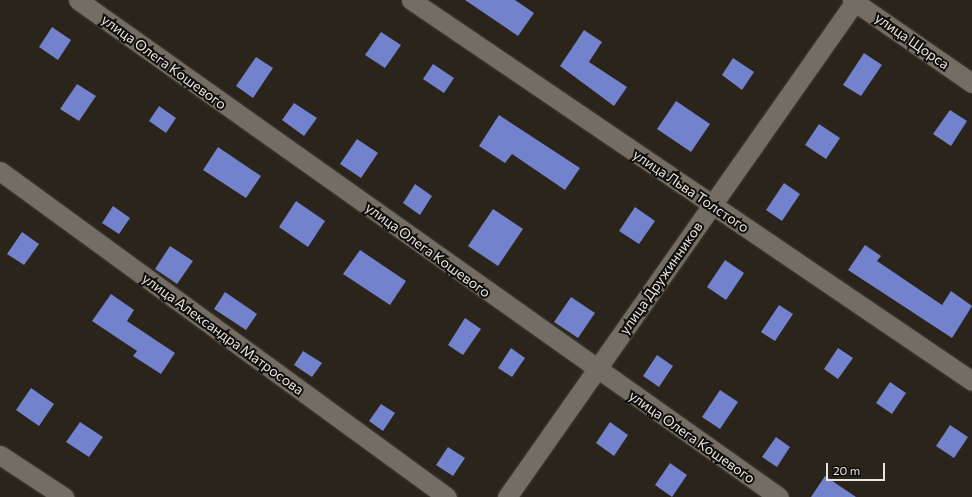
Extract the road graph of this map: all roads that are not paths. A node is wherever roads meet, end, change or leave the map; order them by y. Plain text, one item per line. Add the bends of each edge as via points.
1 (78, 0) edge
2 (410, 0) edge
3 (854, 1) edge
4 (972, 82) edge
5 (0, 171) edge
6 (712, 206) junction
7 (596, 370) junction
8 (972, 381) edge
9 (0, 455) edge
10 (64, 497) edge
11 (447, 497) edge
12 (507, 497) edge
13 (779, 497) edge

1 - 7 street, улица Олега Кошевого
2 - 6 street, улица Льва Толстого
3 - 4 street, улица Щорса
3 - 6 street, улица Дружинников
5 - 11 street, улица Александра Матросова
6 - 7 street, улица Дружинников
6 - 8 street, улица Льва Толстого
7 - 12 street, улица Дружинников
7 - 13 street, улица Олега Кошевого
9 - 10 street

